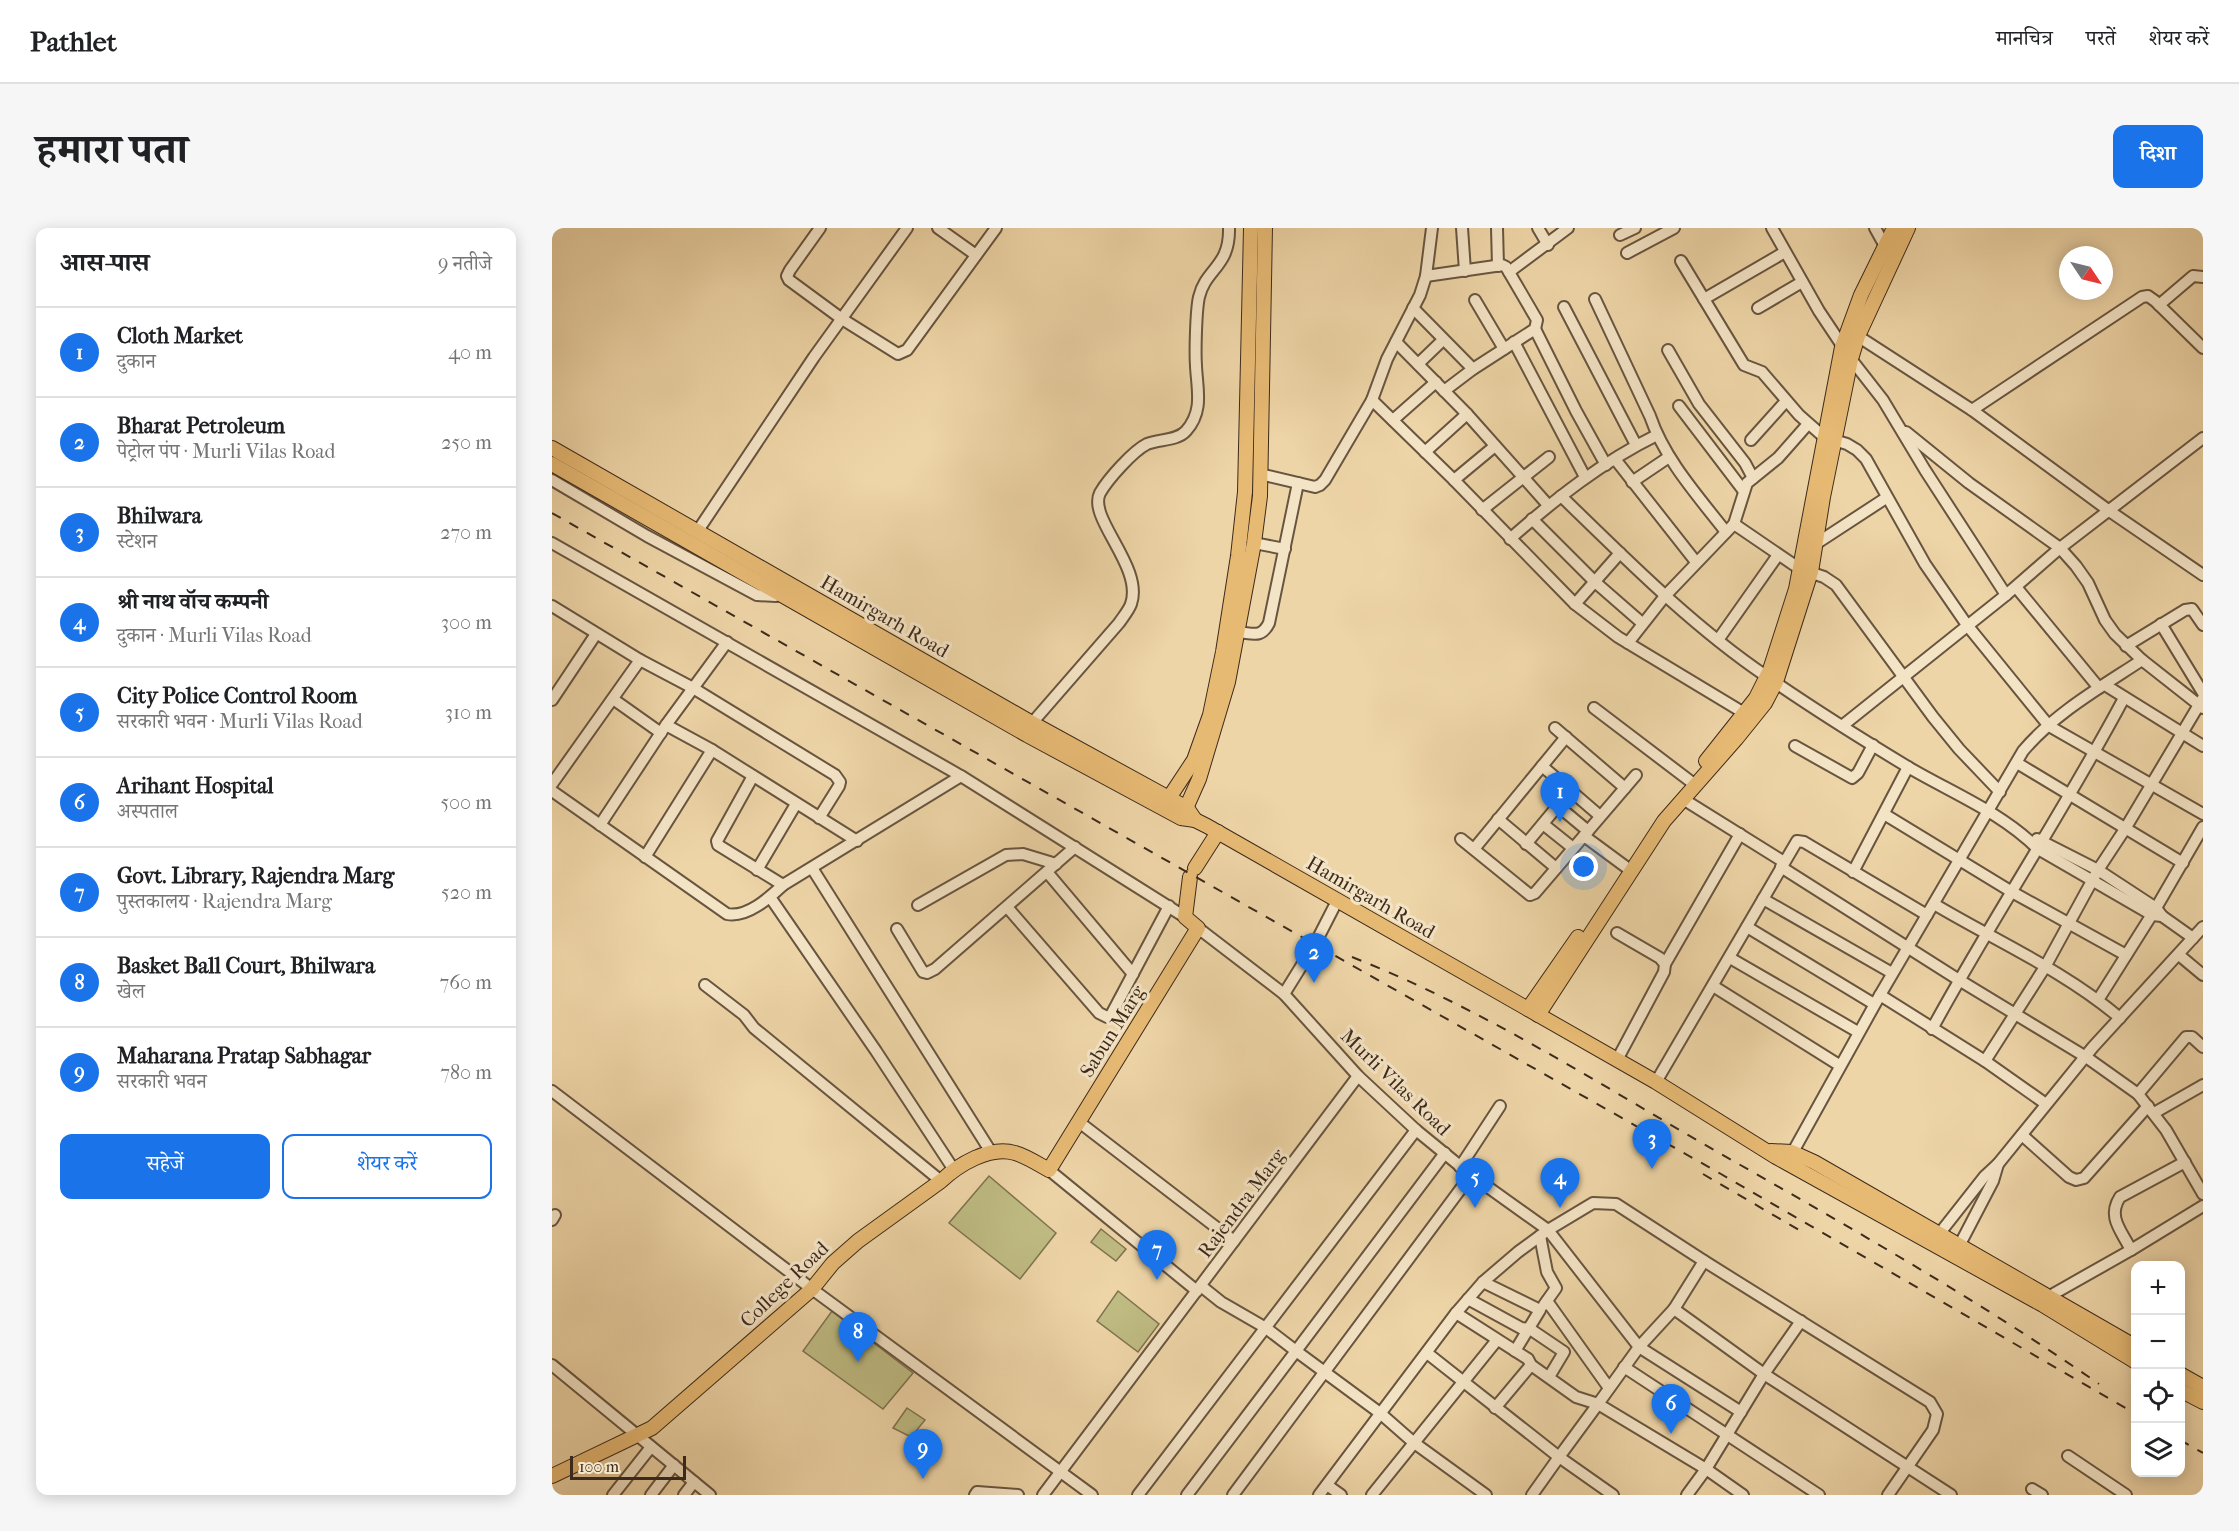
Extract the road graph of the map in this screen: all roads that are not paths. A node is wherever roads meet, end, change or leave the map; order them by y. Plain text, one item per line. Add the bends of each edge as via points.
1 (820, 228) edge
2 (907, 228) edge
3 (938, 228) edge
4 (996, 228) edge
5 (1229, 228) edge
6 (1251, 228) edge
7 (1265, 228) edge
8 (1432, 228) edge
9 (1462, 228) edge
10 (1497, 228) edge
11 (1538, 228) edge
12 (1568, 228) edge
13 (1635, 228) edge
14 (1674, 228) edge
15 (1772, 228) edge
16 (1875, 228) edge
17 (1894, 228) edge
18 (1908, 228) edge
19 (1620, 235) dead end
20 (1548, 245) junction
21 (1885, 246) junction
22 (1785, 252) junction
23 (1627, 253) dead end
24 (976, 255) junction
25 (1682, 261) dead end
26 (1498, 266) junction
27 (1465, 271) junction
28 (1509, 272) junction
29 (1426, 276) junction
30 (2203, 277) edge
31 (1802, 282) junction
32 (1595, 298) dead end
33 (1704, 299) junction
34 (1474, 300) dead end
35 (2159, 304) junction
36 (1564, 307) dead end
37 (1413, 308) junction
38 (1758, 308) dead end
39 (842, 319) junction
40 (1535, 329) junction
41 (1853, 333) junction
42 (1443, 339) junction
43 (1396, 342) junction
44 (1514, 342) junction
45 (1842, 347) junction
46 (2203, 348) edge
47 (1504, 349) junction
48 (1668, 350) dead end
49 (1851, 360) junction
50 (1418, 364) junction
51 (1473, 369) junction
52 (1436, 382) junction
53 (1444, 391) junction
54 (1372, 400) junction
55 (1786, 401) junction
56 (1679, 406) dead end
57 (1972, 410) junction
58 (1467, 414) junction
59 (1393, 420) junction
60 (1808, 424) junction
61 (1901, 428) junction
62 (1657, 435) junction
63 (2203, 438) edge
64 (1830, 439) junction
65 (1751, 440) dead end
66 (1636, 445) junction
67 (1495, 446) junction
68 (552, 448) edge
69 (1425, 452) junction
70 (1549, 457) dead end
71 (1669, 457) junction
72 (1610, 462) junction
73 (552, 464) edge
74 (1260, 474) junction
75 (1523, 477) junction
76 (1585, 477) junction
77 (1753, 478) junction
78 (552, 480) edge
79 (1454, 480) junction
80 (1632, 482) junction
81 (1298, 483) junction
82 (1743, 490) junction
83 (1561, 496) junction
84 (1886, 498) junction
85 (1548, 505) junction
86 (1482, 510) junction
87 (2108, 510) junction
88 (1532, 519) junction
89 (1734, 524) junction
90 (697, 532) junction
91 (1725, 532) junction
92 (1510, 539) junction
93 (552, 543) edge
94 (1254, 543) junction
95 (1815, 545) junction
96 (2060, 548) junction
97 (1285, 549) junction
98 (1803, 552) junction
99 (1620, 553) junction
100 (1778, 555) junction
101 (1696, 562) junction
102 (1805, 571) junction
103 (2203, 575) edge
104 (1595, 582) junction
105 (2016, 587) junction
106 (783, 588) junction
107 (2006, 595) junction
108 (1665, 596) junction
109 (1575, 604) junction
110 (552, 606) edge
111 (1642, 624) junction
112 (2161, 624) junction
113 (1967, 625) junction
114 (2203, 625) edge
115 (1237, 632) junction
116 (596, 634) junction
117 (1718, 640) junction
118 (727, 642) junction
119 (1628, 643) junction
120 (2126, 646) junction
121 (640, 660) junction
122 (2142, 660) junction
123 (1905, 676) junction
124 (1771, 680) junction
125 (2102, 687) junction
126 (693, 688) junction
127 (2124, 698) junction
128 (613, 699) junction
129 (552, 700) edge
130 (2202, 701) edge
131 (1594, 708) dead end
132 (1744, 712) junction
133 (1032, 723) junction
134 (1842, 726) junction
135 (2049, 726) junction
136 (1555, 728) dead end
137 (664, 729) junction
138 (2181, 732) junction
139 (1566, 737) junction
140 (1873, 745) junction
141 (1795, 746) dead end
142 (2203, 746) edge
143 (712, 750) junction
144 (2096, 752) junction
145 (2017, 763) junction
146 (1542, 766) junction
147 (1908, 767) junction
148 (1636, 775) dead end
149 (753, 776) junction
150 (961, 776) junction
151 (1690, 781) junction
152 (552, 784) edge
153 (2152, 784) junction
154 (1625, 788) junction
155 (552, 791) edge
156 (1570, 791) junction
157 (2000, 792) junction
158 (2069, 796) junction
159 (1683, 799) junction
160 (1165, 803) junction
161 (796, 804) junction
162 (1558, 806) junction
163 (1989, 811) junction
164 (1184, 813) junction
165 (1884, 814) junction
166 (2203, 814) edge
167 (1600, 816) junction
168 (819, 818) junction
169 (1498, 819) junction
170 (1542, 824) junction
171 (600, 825) junction
172 (2203, 827) edge
173 (2125, 829) junction
174 (1218, 832) junction
175 (1586, 833) junction
176 (1740, 834) junction
177 (1461, 839) dead end
178 (857, 841) junction
179 (1526, 844) junction
180 (2041, 845) junction
181 (1075, 847) junction
182 (1573, 848) junction
183 (1474, 849) junction
184 (645, 856) junction
185 (1960, 859) junction
186 (2183, 863) junction
187 (1783, 865) junction
188 (1626, 867) junction
189 (812, 868) junction
190 (1051, 868) junction
191 (1556, 868) junction
192 (757, 870) junction
193 (2098, 870) junction
194 (1853, 872) junction
195 (2092, 881) junction
196 (783, 885) junction
197 (2012, 892) junction
198 (770, 897) junction
199 (1763, 899) junction
200 (1337, 901) junction
201 (1934, 904) junction
202 (918, 905) dead end
203 (1169, 906) junction
204 (1007, 907) junction
205 (2157, 913) junction
206 (1927, 915) junction
207 (1185, 917) junction
208 (2069, 923) junction
209 (1747, 927) junction
210 (2203, 927) edge
211 (1198, 928) junction
212 (897, 929) dead end
213 (1617, 933) dead end
214 (1986, 935) junction
215 (2193, 938) junction
216 (1908, 948) junction
217 (2126, 955) junction
218 (2178, 955) junction
219 (1730, 957) junction
220 (1665, 964) junction
221 (2045, 967) junction
222 (1133, 974) junction
223 (1892, 974) junction
224 (2203, 975) edge
225 (1959, 980) junction
226 (705, 985) dead end
227 (1713, 986) junction
228 (1284, 994) junction
229 (1877, 1000) junction
230 (2098, 1000) junction
231 (1533, 1012) junction
232 (2016, 1014) junction
233 (2120, 1018) junction
234 (1932, 1029) junction
235 (1858, 1032) junction
236 (2203, 1047) edge
237 (2086, 1057) junction
238 (1617, 1060) junction
239 (1985, 1061) junction
240 (1839, 1065) junction
241 (1358, 1076) junction
242 (1656, 1082) junction
243 (2203, 1084) edge
244 (552, 1091) edge
245 (2138, 1094) junction
246 (2046, 1104) junction
247 (1500, 1106) dead end
248 (2151, 1110) junction
249 (1079, 1122) junction
250 (1416, 1130) junction
251 (2022, 1135) junction
252 (991, 1152) junction
253 (1444, 1153) junction
254 (1790, 1157) junction
255 (2184, 1162) junction
256 (1998, 1164) junction
257 (1460, 1167) junction
258 (954, 1170) junction
259 (1049, 1170) junction
260 (1471, 1175) junction
261 (941, 1181) junction
262 (2203, 1194) edge
263 (2203, 1206) edge
264 (1544, 1233) junction
265 (1936, 1238) junction
266 (1234, 1241) junction
267 (2131, 1250) junction
268 (1957, 1251) junction
269 (1704, 1261) junction
270 (1483, 1282) junction
271 (812, 1288) junction
272 (1199, 1288) junction
273 (2048, 1297) junction
274 (1468, 1299) junction
275 (1544, 1305) junction
276 (1674, 1309) junction
277 (1456, 1314) junction
278 (1801, 1321) junction
279 (1266, 1328) junction
280 (1530, 1329) junction
281 (1497, 1340) junction
282 (2131, 1344) edge
283 (1639, 1347) junction
284 (1296, 1351) junction
285 (1515, 1351) junction
286 (1427, 1353) junction
287 (2131, 1359) edge
288 (552, 1365) edge
289 (1530, 1365) junction
290 (1624, 1367) junction
291 (1325, 1373) junction
292 (1764, 1374) junction
293 (2185, 1376) edge
294 (1548, 1377) junction
295 (1462, 1382) junction
296 (2203, 1387) edge
297 (1609, 1388) junction
298 (2185, 1392) edge
299 (2203, 1402) edge
300 (1598, 1404) junction
301 (1496, 1408) junction
302 (1741, 1412) junction
303 (1380, 1413) junction
304 (637, 1435) junction
305 (1727, 1435) junction
306 (1413, 1442) junction
307 (651, 1447) junction
308 (2068, 1456) dead end
309 (1558, 1457) junction
310 (674, 1465) junction
311 (1908, 1468) junction
312 (1706, 1469) junction
313 (1061, 1471) junction
314 (552, 1476) edge
315 (694, 1482) junction
316 (1327, 1485) junction
317 (613, 1495) edge
318 (651, 1495) edge
319 (684, 1495) edge
320 (710, 1495) edge
321 (975, 1495) edge
322 (1018, 1495) edge
323 (1043, 1495) edge
324 (1092, 1495) edge
325 (1138, 1495) edge
326 (1186, 1495) edge
327 (1233, 1495) edge
328 (1319, 1495) edge
329 (1341, 1495) edge
330 (1372, 1495) edge
331 (1486, 1495) edge
332 (1532, 1495) edge
333 (1613, 1495) edge
334 (1687, 1495) edge
335 (1743, 1495) edge
336 (1819, 1495) edge
337 (1888, 1495) edge
338 (1951, 1495) edge
339 (2126, 1495) edge

1 - 39 street via 787,276
2 - 39 street
3 - 24 street
4 - 24 street
5 - 133 street via 1227,252 1199,297 1196,366 1200,393 1192,423 1185,433 1132,453 1100,493 1101,515 1131,573 1131,605
6 - 160 main road via 1245,492 1238,556 1210,715 1194,760
7 - 74 main road
8 - 29 street
9 - 27 street
10 - 26 street
11 - 20 street
12 - 20 street
13 - 19 street
14 - 23 street
15 - 22 street
16 - 21 street
17 - 21 main road
18 - 41 main road
20 - 28 street
21 - 41 main road via 1861,295
22 - 31 street
22 - 33 street
24 - 39 street via 902,353 891,352
25 - 33 street
26 - 27 street
26 - 28 street
27 - 29 street
28 - 40 street via 1537,320
29 - 37 street
30 - 35 street via 2193,276
31 - 38 street
31 - 45 street
32 - 62 street
33 - 55 street via 1740,361 1762,372
34 - 47 street
35 - 46 street
35 - 57 street via 2148,296 2142,297
36 - 66 street
37 - 42 street
37 - 43 street
39 - 90 street
40 - 44 street
40 - 72 street via 1576,411
41 - 45 main road
41 - 49 main road
41 - 57 street
42 - 50 street
42 - 51 street
43 - 50 street
43 - 54 street
44 - 47 street
44 - 76 street
45 - 49 street
45 - 64 main road
47 - 51 street
48 - 77 street via 1699,404
49 - 61 street
49 - 64 main road
50 - 52 street
51 - 53 street
52 - 53 street
52 - 59 street
53 - 58 street
54 - 59 street
54 - 81 street via 1320,485
55 - 60 street
55 - 65 street
56 - 82 street
57 - 87 street
58 - 67 street
58 - 69 street
59 - 69 street
60 - 64 street
60 - 77 street via 1778,458
61 - 96 street
61 - 107 street
62 - 66 street
62 - 71 street
63 - 87 street
64 - 84 street via 1857,450 1866,459
64 - 95 main road
64 - 98 main road
66 - 72 street
67 - 75 street
67 - 79 street
68 - 90 main road, Hamirgarh Road
69 - 79 street
70 - 75 street
71 - 80 street
71 - 91 street
72 - 76 street
72 - 80 street
73 - 106 main road, Hamirgarh Road
74 - 81 street
74 - 94 main road
75 - 85 street
75 - 86 street
76 - 83 street
77 - 82 street
78 - 106 street via 757,595 769,597
79 - 86 street
80 - 101 street
81 - 97 street
82 - 89 street
83 - 85 street
83 - 99 street
84 - 95 street
84 - 113 street
85 - 88 street
86 - 92 street
87 - 96 street
87 - 103 street
88 - 92 street
88 - 104 street
89 - 91 street
89 - 100 street
90 - 106 main road, Hamirgarh Road
91 - 101 street
92 - 109 street
93 - 118 street
94 - 97 street
94 - 115 main road
95 - 98 street
95 - 102 main road
96 - 105 street
96 - 120 street via 2088,583 2105,620
97 - 115 street via 1265,632
98 - 102 main road
99 - 104 street
99 - 108 street
100 - 102 street
100 - 117 street
101 - 108 street
102 - 123 street via 1836,585
102 - 124 main road via 1796,589
104 - 109 street
104 - 111 street
105 - 107 street
105 - 125 street
106 - 133 main road, Hamirgarh Road
106 - 160 main road, Hamirgarh Road via 1007,724
107 - 113 street
108 - 111 street
108 - 117 street
109 - 119 street
110 - 116 street
111 - 119 street
112 - 114 street via 2192,609
112 - 120 street
112 - 130 street
113 - 123 street
113 - 135 street
115 - 164 main road via 1228,682
116 - 121 street
116 - 129 street
117 - 124 street
118 - 126 street
118 - 150 street
119 - 132 street
120 - 122 street
121 - 126 street
121 - 128 street
122 - 125 street
122 - 130 street
123 - 134 street
123 - 157 street via 1959,749
124 - 132 main road
124 - 134 street
124 - 159 main road via 1765,703
125 - 127 street
125 - 135 street
126 - 137 street
126 - 168 street via 835,775 839,786
127 - 138 street
127 - 144 street
128 - 137 street
128 - 152 street
130 - 138 street
131 - 151 street
132 - 151 main road
133 - 160 main road, Hamirgarh Road
134 - 140 street
135 - 144 street
135 - 145 street via 2032,741
136 - 139 street
137 - 143 street
137 - 171 street
138 - 142 street
138 - 153 street
139 - 146 street
139 - 154 street
140 - 141 street via 1852,778
140 - 147 street
143 - 149 street
143 - 184 street
144 - 153 street
144 - 158 street
145 - 157 street
145 - 158 street
146 - 156 street
146 - 169 street
147 - 163 street
147 - 165 street
148 - 154 street
149 - 161 street
149 - 192 street via 717,840 722,849
150 - 178 street
150 - 181 street
151 - 188 main road
153 - 166 street
153 - 173 street
154 - 167 street
155 - 171 street
156 - 162 street
156 - 167 street
157 - 163 street
158 - 173 street
158 - 180 street
159 - 176 street
159 - 231 main road
160 - 164 main road, Hamirgarh Road
161 - 168 street
161 - 192 street
162 - 170 street
162 - 175 street
163 - 180 street
163 - 185 street
164 - 174 main road, Hamirgarh Road
165 - 185 street
165 - 194 street
167 - 175 street
168 - 178 street
169 - 179 street
169 - 183 street
170 - 179 street
170 - 182 street
171 - 184 street
172 - 186 street
173 - 186 street
173 - 193 street
174 - 200 main road, Hamirgarh Road
174 - 207 main road via 1193,873
175 - 182 street
175 - 188 street
176 - 187 street
176 - 220 street
177 - 183 street
178 - 189 street
179 - 191 street
180 - 193 street
180 - 195 street
180 - 197 street
181 - 190 street
181 - 203 street
182 - 191 street
183 - 191 street via 1530,895
184 - 198 street via 727,914 739,916
185 - 197 street
185 - 201 street
186 - 205 street
187 - 194 street via 1797,841
187 - 199 street
187 - 216 street
188 - 231 main road
189 - 196 street
189 - 252 street
190 - 202 street via 1023,854 1006,855
190 - 204 street
190 - 222 street
192 - 196 street
193 - 195 street
193 - 205 street
194 - 206 street
195 - 205 street
195 - 208 street
196 - 198 street
197 - 208 street
197 - 214 street
198 - 258 street
199 - 209 street
199 - 223 street
200 - 228 street
200 - 231 main road, Hamirgarh Road
201 - 206 street
201 - 214 street
203 - 207 street
203 - 222 street
204 - 212 street via 927,973
204 - 222 street via 1103,1016 1111,1015
205 - 215 street
205 - 217 street
206 - 216 street
207 - 211 main road
208 - 217 street
208 - 221 street
209 - 219 street
209 - 229 street
210 - 215 street
211 - 228 street, Murli Vilas Road
211 - 249 main road, Sabun Marg
213 - 220 street
214 - 221 street
214 - 225 street
215 - 218 street
216 - 223 street
216 - 225 street
217 - 230 street
218 - 224 street
218 - 233 street
219 - 227 street
219 - 235 street
220 - 238 street
221 - 230 street
221 - 232 street
223 - 229 street
225 - 232 street
225 - 234 street
226 - 261 street
227 - 240 street
227 - 242 street
228 - 241 street, Murli Vilas Road
229 - 234 street
229 - 235 street
230 - 233 street
231 - 238 main road, Hamirgarh Road
232 - 237 street
232 - 239 street
233 - 237 street
234 - 239 street
235 - 240 street
236 - 245 street via 2192,1037 2186,1037
237 - 245 street
237 - 246 street
238 - 242 main road, Hamirgarh Road
239 - 246 street
240 - 254 street
241 - 250 street, Murli Vilas Road
241 - 266 street, Rajendra Marg
242 - 254 main road, Hamirgarh Road via 1769,1151
243 - 248 street
244 - 271 street
245 - 248 street
246 - 251 street
247 - 257 street
248 - 251 street via 2084,1178 2076,1180
248 - 255 street
249 - 259 main road, Sabun Marg
249 - 266 street
250 - 253 street, Murli Vilas Road
250 - 279 street
251 - 256 street
252 - 258 main road, College Road
252 - 259 main road via 1013,1152
253 - 257 street, Murli Vilas Road
253 - 284 street
254 - 265 main road via 1814,1162
255 - 262 street
255 - 267 street via 2120,1197 2115,1205 2114,1215
256 - 265 street
256 - 268 street
257 - 260 street, Murli Vilas Road
258 - 261 main road, College Road
259 - 272 street
260 - 264 street, Murli Vilas Road
260 - 291 street
261 - 271 main road, College Road via 858,1241
263 - 267 street
264 - 269 street via 1593,1203 1616,1204
264 - 270 street
264 - 275 street via 1546,1272 1556,1288
264 - 283 street, Murli Vilas Road
265 - 268 main road
266 - 272 street, Rajendra Marg
267 - 273 street
268 - 273 main road
268 - 287 main road
269 - 276 street
269 - 278 street
270 - 274 street
270 - 275 street
271 - 304 main road, College Road via 652,1428
271 - 313 street
272 - 279 street
272 - 313 street, Rajendra Marg
273 - 282 main road
274 - 277 street
274 - 280 street via 1521,1328
275 - 280 street
275 - 297 street
276 - 283 street
276 - 292 street
277 - 281 street
277 - 286 street
278 - 292 street
278 - 311 street via 1930,1402 1937,1414 1934,1430
279 - 284 street
279 - 325 street
280 - 285 street
280 - 294 street via 1564,1352
281 - 285 street
281 - 295 street
283 - 290 street
283 - 302 street, Murli Vilas Road
284 - 291 street
284 - 326 street
285 - 289 street via 1528,1359
286 - 295 street
286 - 303 street
288 - 304 street
289 - 294 street
289 - 301 street
290 - 297 street
290 - 305 street
291 - 303 street
291 - 327 street
292 - 302 street
292 - 311 street
293 - 296 main road
294 - 300 street via 1576,1396
295 - 301 street
295 - 306 street
297 - 300 street
298 - 299 main road
300 - 309 street
300 - 312 street
301 - 309 street
302 - 305 street
303 - 306 street
303 - 316 street
304 - 307 street
304 - 314 main road, College Road
305 - 312 street
305 - 336 street
306 - 330 street
306 - 331 street
307 - 310 street
307 - 317 street
308 - 339 street
309 - 332 street
309 - 333 street
310 - 315 street
310 - 318 street
311 - 337 street
311 - 338 street
312 - 334 street
312 - 335 street
313 - 323 street, Rajendra Marg
313 - 324 street
315 - 319 street
315 - 320 street
316 - 328 street
316 - 329 street
321 - 322 street

